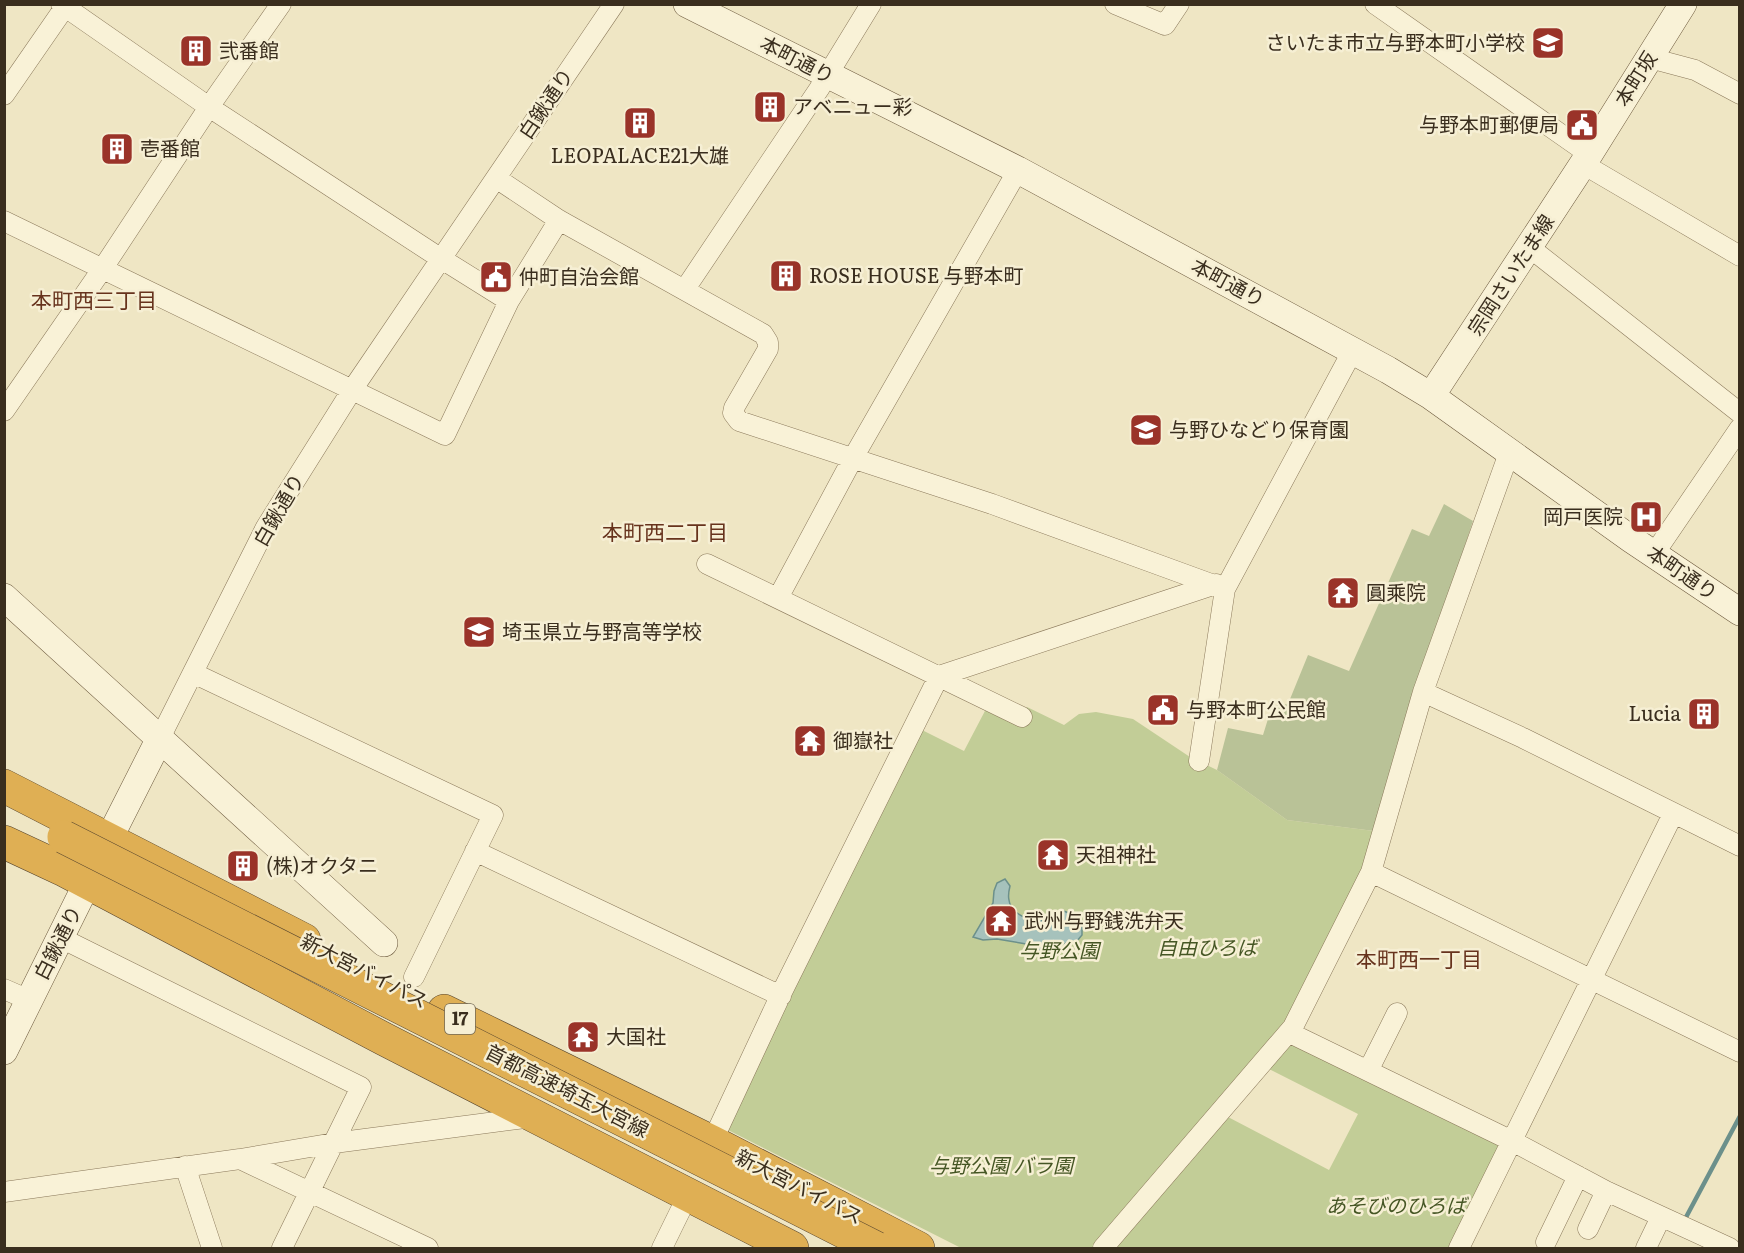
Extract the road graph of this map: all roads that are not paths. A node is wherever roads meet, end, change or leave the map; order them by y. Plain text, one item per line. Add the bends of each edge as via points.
1 (614, 4) edge
2 (687, 4) edge
3 (871, 4) edge
4 (1115, 4) edge
5 (1179, 4) edge
6 (1375, 4) edge
7 (1683, 4) edge
8 (64, 5) edge
9 (281, 5) edge
10 (1650, 58) junction
11 (828, 75) junction
12 (1740, 94) edge
13 (4, 95) edge
14 (209, 107) junction
15 (1586, 159) junction
16 (1018, 170) junction
17 (496, 178) junction
18 (559, 220) junction
19 (4, 221) edge
20 (1529, 247) junction
21 (1740, 256) edge
22 (440, 258) junction
23 (103, 268) junction
24 (685, 289) junction
25 (510, 301) junction
26 (1353, 350) junction
27 (352, 390) junction
28 (1431, 396) junction
29 (4, 411) edge
30 (1740, 413) edge
31 (1740, 428) edge
32 (1509, 453) junction
33 (853, 458) junction
34 (1654, 554) junction
35 (707, 564) dead end
36 (1221, 586) junction
37 (4, 597) edge
38 (778, 598) junction
39 (1740, 612) edge
40 (194, 673) junction
41 (939, 676) junction
42 (1423, 692) junction
43 (1022, 717) dead end
44 (160, 738) junction
45 (1199, 761) dead end
46 (4, 786) edge
47 (4, 801) edge
48 (4, 809) edge
49 (1673, 814) junction
50 (4, 827) edge
51 (4, 833) edge
52 (109, 840) junction
53 (4, 842) edge
54 (53, 843) junction
55 (1740, 846) edge
56 (475, 851) junction
57 (1371, 872) junction
58 (88, 884) junction
59 (61, 938) junction
60 (384, 943) dead end
61 (414, 977) dead end
62 (1592, 978) junction
63 (4, 989) edge
64 (781, 996) junction
65 (29, 1000) junction
66 (1397, 1012) dead end
67 (1290, 1033) junction
68 (4, 1051) edge
69 (1740, 1052) edge
70 (1368, 1071) junction
71 (535, 1117) junction
72 (1512, 1141) junction
73 (712, 1142) junction
74 (334, 1143) junction
75 (240, 1159) junction
76 (185, 1166) junction
77 (1578, 1176) junction
78 (310, 1191) junction
79 (1606, 1191) junction
80 (4, 1192) edge
81 (688, 1195) junction
82 (1661, 1217) junction
83 (1588, 1229) dead end
84 (1546, 1242) dead end
85 (212, 1248) edge
86 (282, 1248) edge
87 (428, 1248) edge
88 (662, 1248) edge
89 (792, 1248) edge
90 (828, 1248) edge
91 (876, 1248) edge
92 (918, 1248) edge
93 (1103, 1248) edge
94 (1459, 1248) edge
95 (1646, 1248) edge
96 (1730, 1248) edge

1 - 17 street, 白鍬通り
2 - 11 main road, 本町通り
3 - 11 street
4 - 5 street via 1165,25
6 - 15 street
7 - 10 main road, 本町坂
8 - 13 street
8 - 14 street
9 - 14 street
10 - 12 street via 1695,70
10 - 15 main road, 本町坂
11 - 16 main road, 本町通り
11 - 24 street
14 - 22 street
14 - 23 street
15 - 20 main road, 宗岡さいたま線
15 - 21 street
16 - 26 main road, 本町通り
16 - 33 street
17 - 18 street
17 - 22 street, 白鍬通り
18 - 24 street
18 - 25 street
19 - 23 street
20 - 28 main road, 宗岡さいたま線
20 - 30 street
22 - 25 street
22 - 27 street, 白鍬通り
23 - 27 street
23 - 29 street
24 - 33 street via 763,334 768,342 768,349 734,408 735,418
25 - 27 street via 445,435
26 - 28 main road, 本町通り
26 - 36 street
27 - 40 street, 白鍬通り via 266,527
28 - 32 main road, 本町通り
31 - 34 street
32 - 34 main road, 本町通り
32 - 42 street
33 - 36 street
33 - 38 street
34 - 39 main road, 本町通り
35 - 38 street
36 - 41 street
36 - 45 street
37 - 44 main road
38 - 41 street
40 - 44 street, 白鍬通り
40 - 56 street via 493,815
41 - 43 street
41 - 64 street
42 - 49 street
42 - 57 street
44 - 52 main road, 白鍬通り
44 - 60 main road
46 - 52 highway, 新大宮バイパス / 17
47 - 54 highway
48 - 54 highway
49 - 55 street
49 - 62 street
50 - 54 highway
51 - 54 highway
52 - 58 main road, 白鍬通り
52 - 73 highway, 新大宮バイパス / 17 via 406,993
53 - 58 highway
54 - 90 highway, 首都高速埼玉大宮線
54 - 91 highway, 首都高速埼玉大宮線, bridge
56 - 61 street
56 - 64 street
57 - 62 street
57 - 67 street
58 - 59 main road, 白鍬通り
58 - 71 highway
59 - 65 main road, 白鍬通り
59 - 74 street via 361,1087
62 - 69 street
62 - 72 street
63 - 65 street
64 - 73 street
65 - 68 main road, 白鍬通り
66 - 70 street
67 - 70 street
67 - 93 street
70 - 72 street
71 - 74 street
71 - 81 highway
72 - 77 street
72 - 94 street
73 - 92 highway, 新大宮バイパス / 17
74 - 75 street
74 - 78 street
75 - 76 street
75 - 78 street
76 - 80 street
76 - 85 street
77 - 79 street
77 - 84 street
78 - 86 street
78 - 87 street
79 - 82 street
79 - 83 street
81 - 88 street
81 - 89 highway
82 - 95 street
82 - 96 street

